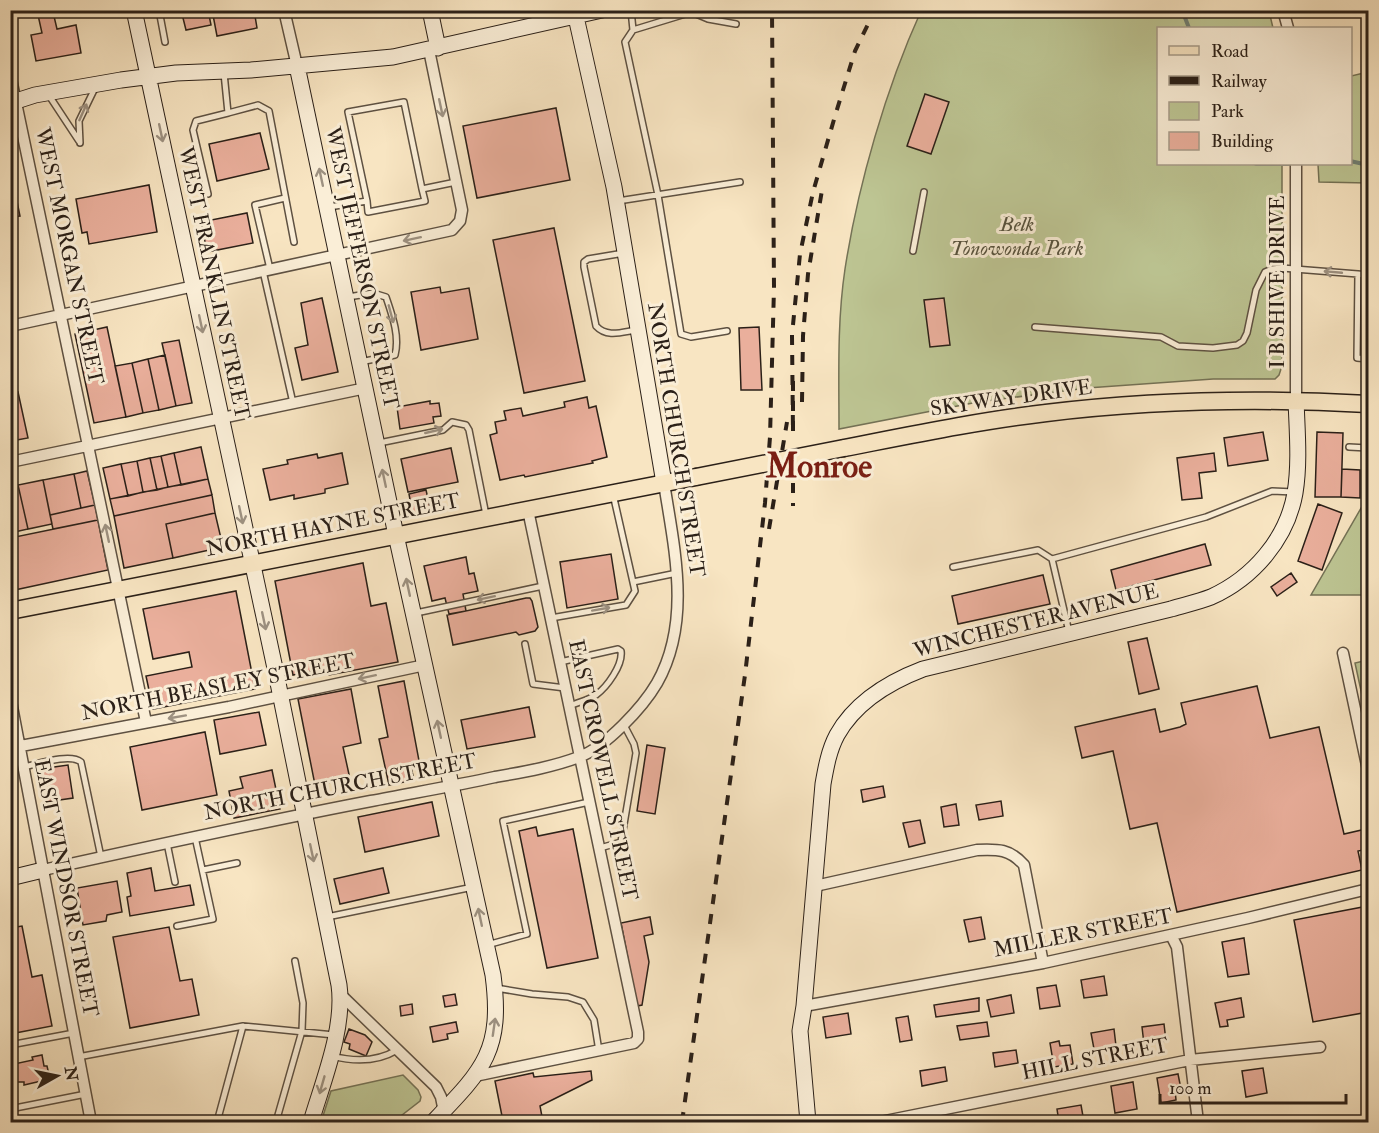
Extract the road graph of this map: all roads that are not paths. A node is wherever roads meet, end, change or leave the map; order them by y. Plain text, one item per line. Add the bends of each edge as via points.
1 (134, 10) edge
2 (159, 10) edge
3 (284, 10) edge
4 (430, 10) edge
5 (602, 10) edge
6 (631, 10) edge
7 (1283, 10) edge
8 (690, 11) edge
9 (576, 17) junction
10 (736, 24) dead end
11 (1288, 27) edge
12 (633, 30) junction
13 (165, 42) dead end
14 (434, 49) junction
15 (297, 66) junction
16 (224, 71) junction
17 (10, 74) edge
18 (148, 76) junction
19 (97, 84) junction
20 (47, 92) junction
21 (13, 102) edge
22 (228, 113) junction
23 (1296, 165) edge
24 (456, 182) junction
25 (740, 182) dead end
26 (422, 189) junction
27 (924, 192) dead end
28 (208, 194) dead end
29 (658, 195) junction
30 (285, 198) junction
31 (367, 201) junction
32 (617, 201) junction
33 (328, 208) junction
34 (294, 242) dead end
35 (913, 251) dead end
36 (625, 252) junction
37 (338, 254) junction
38 (1296, 269) junction
39 (267, 270) junction
40 (1358, 274) junction
41 (1368, 275) edge
42 (193, 287) junction
43 (346, 297) junction
44 (61, 315) junction
45 (10, 326) edge
46 (1035, 327) dead end
47 (638, 330) junction
48 (727, 331) dead end
49 (1368, 359) edge
50 (360, 362) junction
51 (366, 388) junction
52 (1296, 400) junction
53 (293, 403) junction
54 (1368, 405) edge
55 (221, 418) junction
56 (377, 443) junction
57 (88, 446) junction
58 (1349, 447) dead end
59 (1368, 448) edge
60 (10, 462) edge
61 (664, 483) junction
62 (1295, 492) junction
63 (613, 493) junction
64 (528, 510) junction
65 (487, 518) junction
66 (396, 536) junction
67 (1052, 559) junction
68 (252, 564) junction
69 (953, 567) dead end
70 (677, 573) junction
71 (633, 582) junction
72 (543, 586) junction
73 (119, 590) junction
74 (10, 611) edge
75 (413, 614) junction
76 (550, 618) junction
77 (1070, 634) junction
78 (525, 644) dead end
79 (1342, 653) dead end
80 (560, 662) junction
81 (425, 664) junction
82 (566, 688) junction
83 (10, 696) edge
84 (280, 696) junction
85 (570, 706) junction
86 (146, 722) junction
87 (623, 724) junction
88 (15, 747) edge
89 (581, 756) junction
90 (1368, 764) edge
91 (24, 767) junction
92 (452, 786) junction
93 (591, 801) junction
94 (303, 814) junction
95 (195, 837) junction
96 (167, 843) junction
97 (600, 848) junction
98 (101, 857) junction
99 (237, 863) dead end
100 (43, 870) junction
101 (202, 870) junction
102 (10, 878) edge
103 (175, 882) dead end
104 (474, 886) junction
105 (815, 886) junction
106 (1368, 890) edge
107 (325, 918) junction
108 (177, 926) dead end
109 (1171, 935) junction
110 (486, 945) junction
111 (295, 962) dead end
112 (1043, 963) junction
113 (495, 988) junction
114 (340, 994) junction
115 (804, 1006) junction
116 (243, 1026) junction
117 (302, 1031) junction
118 (74, 1033) junction
119 (336, 1035) junction
120 (10, 1045) edge
121 (1320, 1047) dead end
122 (398, 1050) junction
123 (599, 1051) junction
124 (78, 1056) junction
125 (330, 1056) junction
126 (1190, 1060) junction
127 (475, 1076) junction
128 (86, 1094) junction
129 (10, 1109) edge
130 (445, 1116) edge
131 (91, 1122) edge
132 (217, 1122) edge
133 (278, 1122) edge
134 (311, 1122) edge
135 (433, 1122) edge
136 (808, 1122) edge
137 (880, 1122) edge
138 (1198, 1122) edge

1 - 18 main road, WEST FRANKLIN STREET
2 - 13 lane
3 - 15 street, WEST JEFFERSON STREET
4 - 14 main road
5 - 9 main road
6 - 12 lane
7 - 11 street
8 - 10 lane
8 - 12 lane
9 - 14 main road
9 - 32 main road, NORTH CHURCH STREET
12 - 29 lane via 625,42
14 - 15 main road
14 -> 24 street
15 - 16 main road
33 -> 15 main road, WEST JEFFERSON STREET
16 - 18 main road
16 - 22 lane
17 - 21 street, WEST MORGAN STREET
18 - 19 main road
18 -> 42 main road, WEST FRANKLIN STREET
19 - 20 main road
20 -> 19 lane via 80,143 79,121
20 - 21 main road
21 - 44 street, WEST MORGAN STREET
22 - 28 lane via 196,121 193,130
22 - 30 lane via 258,105 268,111
23 - 38 street, I B SHIVE DRIVE
24 - 26 lane
24 -> 37 street via 462,216 452,230
25 - 29 lane
26 - 31 lane via 425,201 368,212
26 - 31 lane via 404,102 348,112
27 - 35 lane
29 - 32 lane
29 - 48 lane via 681,334 691,337
30 - 34 lane
30 - 39 lane via 255,206
31 - 33 lane
32 - 36 main road, NORTH CHURCH STREET
33 - 37 main road, WEST JEFFERSON STREET
36 - 47 main road, NORTH CHURCH STREET
36 - 47 lane via 588,259 584,267 593,319 601,331 609,334
37 - 39 street
37 - 43 main road, WEST JEFFERSON STREET
40 -> 38 lane
38 - 46 lane via 1264,272 1247,333 1237,345 1178,346 1161,336
38 - 52 street, I B SHIVE DRIVE
39 - 42 street
39 - 53 lane
40 - 41 lane
40 - 49 lane via 1357,358
42 - 44 street
42 -> 55 main road, WEST FRANKLIN STREET
43 - 50 main road, WEST JEFFERSON STREET
43 -> 50 lane via 373,293 386,297 393,317 398,344 395,355
44 - 45 street
44 - 57 street, WEST MORGAN STREET
47 - 61 main road, NORTH CHURCH STREET
50 - 51 main road, WEST JEFFERSON STREET
51 - 53 street
51 - 56 main road, WEST JEFFERSON STREET
52 - 54 main road, SKYWAY DRIVE
52 - 61 main road, SKYWAY DRIVE, bridge via 1180,401 1046,413
52 - 62 main road, WINCHESTER AVENUE
53 - 55 street
55 - 57 street
55 -> 68 main road, WEST FRANKLIN STREET
56 -> 65 lane via 443,429 452,422 466,425
66 -> 56 main road, WEST JEFFERSON STREET
57 - 60 street
73 -> 57 street, WEST MORGAN STREET
58 - 59 lane
61 - 63 main road, NORTH HAYNE STREET
61 - 70 street, NORTH CHURCH STREET
62 - 67 lane via 1272,491 1206,517
62 - 77 main road, WINCHESTER AVENUE via 1275,542 1245,577 1228,588 1171,609
63 - 64 main road, NORTH HAYNE STREET
63 - 71 lane
64 - 65 main road, NORTH HAYNE STREET
64 - 72 street, EAST CROWELL STREET
65 - 66 main road, NORTH HAYNE STREET
66 - 68 main road, NORTH HAYNE STREET
75 -> 66 main road, WEST JEFFERSON STREET
67 - 69 lane via 1038,550
67 - 77 lane
68 - 73 main road, NORTH HAYNE STREET
68 -> 84 main road, WEST FRANKLIN STREET
70 - 71 lane
70 - 87 street, NORTH CHURCH STREET via 678,603 668,654 657,682
76 -> 71 lane via 626,605 635,591
72 -> 75 lane
72 - 76 street, EAST CROWELL STREET
73 - 74 main road, NORTH HAYNE STREET
73 - 86 street, WEST MORGAN STREET
75 - 81 main road, WEST JEFFERSON STREET
76 - 80 street, EAST CROWELL STREET
77 - 105 main road, WINCHESTER AVENUE via 923,669 883,688 852,715 837,735 829,755
78 - 82 lane via 533,684
79 - 90 street
80 - 82 street, EAST CROWELL STREET
80 - 85 lane via 618,649 622,655 602,690
81 -> 84 street, NORTH BEASLEY STREET
92 -> 81 main road, WEST JEFFERSON STREET
82 - 85 street, EAST CROWELL STREET
83 - 88 street, EAST WINDSOR STREET
84 -> 86 street, NORTH BEASLEY STREET
84 - 94 main road, WEST FRANKLIN STREET
85 - 89 street, EAST CROWELL STREET
86 - 88 street, NORTH BEASLEY STREET
87 - 89 street, NORTH CHURCH STREET
87 - 97 lane via 636,753 621,842
88 - 91 street, EAST WINDSOR STREET
89 - 92 street, NORTH CHURCH STREET
89 - 93 street, EAST CROWELL STREET
91 - 98 lane via 68,758 81,762
91 - 100 street, EAST WINDSOR STREET
92 - 94 street, NORTH CHURCH STREET
92 - 104 main road, WEST JEFFERSON STREET
93 - 97 street, EAST CROWELL STREET
93 - 110 lane via 503,821 527,934
94 - 95 street, NORTH CHURCH STREET
94 -> 107 main road, WEST FRANKLIN STREET
95 - 96 street, NORTH CHURCH STREET
95 - 101 lane
96 - 98 street, NORTH CHURCH STREET
96 - 103 lane
97 - 123 street, EAST CROWELL STREET via 638,1039
98 - 100 street, NORTH CHURCH STREET
99 - 101 lane
100 - 102 main road
100 - 118 street, EAST WINDSOR STREET
101 - 108 lane via 213,919
104 - 107 lane
110 -> 104 main road, WEST JEFFERSON STREET
105 - 112 street via 977,850 1015,854 1024,866
105 - 115 main road, WINCHESTER AVENUE
106 - 109 street, MILLER STREET
107 - 114 main road, WEST FRANKLIN STREET
109 - 112 street, MILLER STREET
109 - 126 street via 1177,947
110 - 113 main road, WEST JEFFERSON STREET
111 - 117 lane via 303,1003
112 - 115 street, MILLER STREET
113 - 123 lane via 583,1002 594,1020
127 -> 113 main road, WEST JEFFERSON STREET via 495,1031
114 - 119 main road, WEST FRANKLIN STREET
114 - 122 street
115 - 136 main road, WINCHESTER AVENUE via 800,1031
116 - 117 lane
116 - 124 lane
116 - 132 lane
117 - 119 lane
117 - 133 lane
118 - 120 lane
118 - 124 street, EAST WINDSOR STREET
119 - 125 main road, WEST FRANKLIN STREET
121 - 126 street, HILL STREET
122 - 125 lane via 360,1061
122 - 130 street via 436,1087
123 - 127 street
124 - 128 street, EAST WINDSOR STREET
125 -> 134 main road, WEST FRANKLIN STREET
126 - 137 street, HILL STREET
126 - 138 street
127 - 130 main road, WEST JEFFERSON STREET
128 - 129 lane
128 - 131 street, EAST WINDSOR STREET
130 - 135 main road, WEST JEFFERSON STREET

